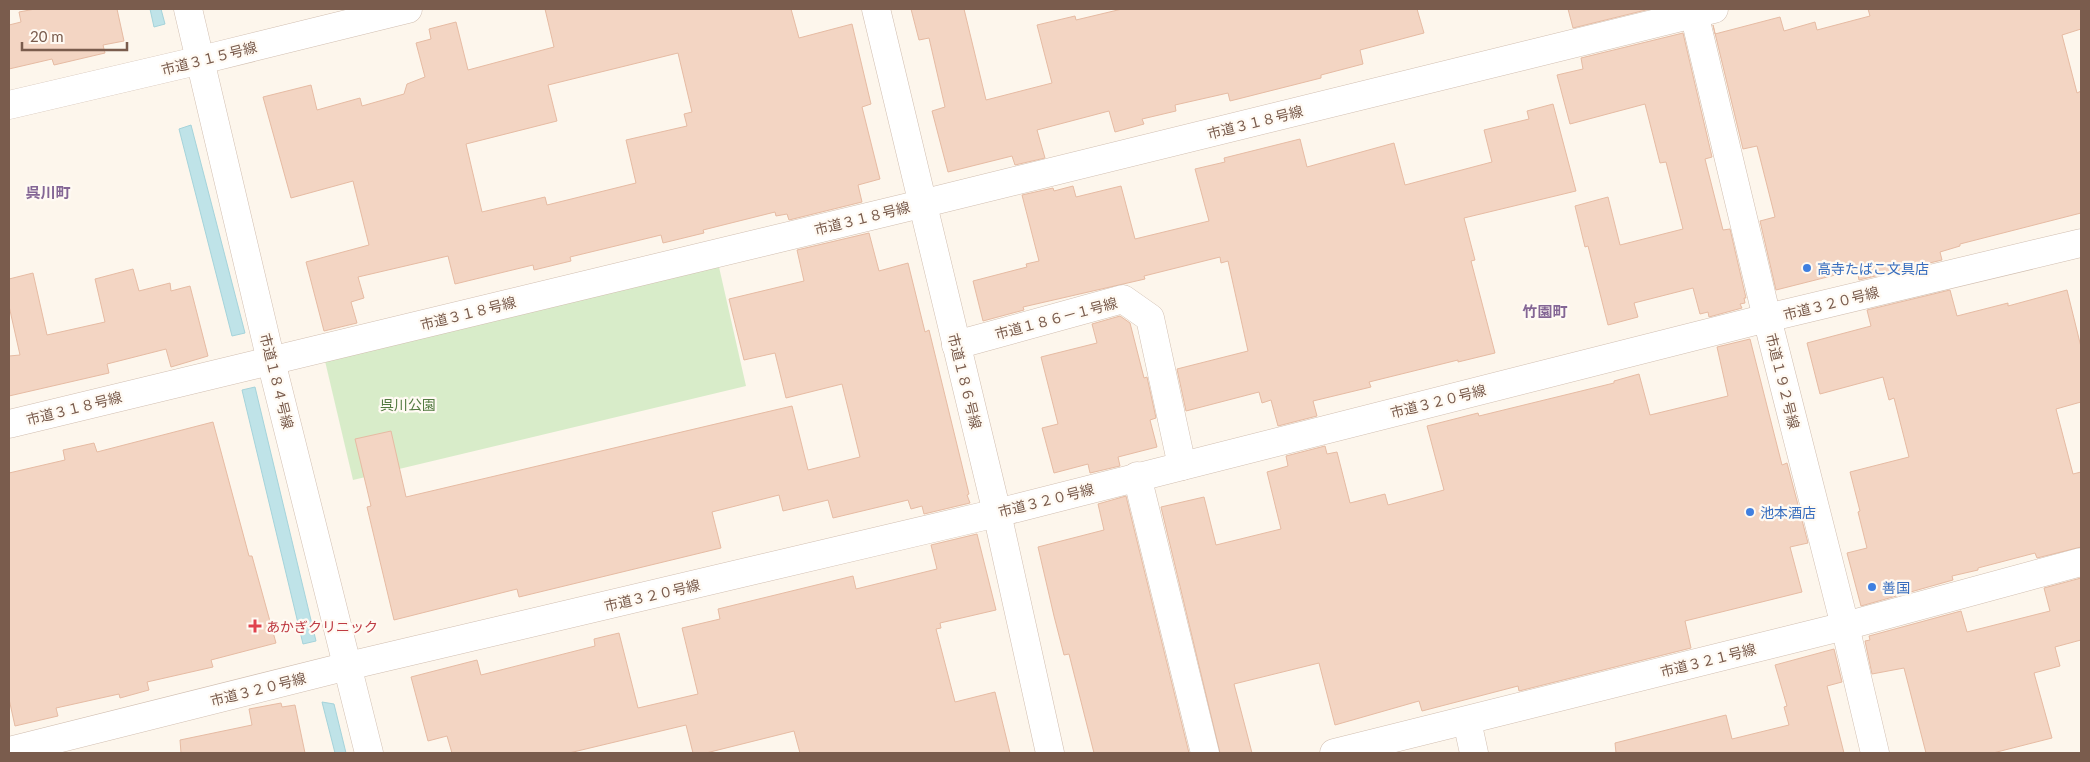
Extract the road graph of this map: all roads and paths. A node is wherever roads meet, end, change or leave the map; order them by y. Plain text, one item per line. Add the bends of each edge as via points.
1 (188, 9) edge
2 (408, 9) edge
3 (876, 9) edge
4 (1700, 10) edge
5 (201, 60) junction
6 (9, 105) edge
7 (921, 204) junction
8 (2081, 242) edge
9 (1767, 318) junction
10 (956, 345) junction
11 (271, 361) junction
12 (9, 424) edge
13 (1182, 466) junction
14 (1137, 476) junction
15 (997, 513) junction
16 (2081, 562) edge
17 (1845, 626) junction
18 (348, 666) junction
19 (1467, 720) junction
20 (9, 751) edge
21 (369, 753) edge
22 (1050, 753) edge
23 (1205, 753) edge
24 (1334, 753) edge
25 (1474, 753) edge
26 (1874, 753) edge

1 - 5 street, 市道１８４号線
2 - 5 street, 市道３１５号線
3 - 7 street, 市道１８６号線
4 - 7 street, 市道３１８号線
4 - 9 street, 市道１９２号線
5 - 6 street, 市道３１５号線
5 - 11 street, 市道１８４号線
7 - 10 street, 市道１８６号線
7 - 11 street, 市道３１８号線
8 - 9 street, 市道３２０号線
9 - 13 street, 市道３２０号線
9 - 17 street, 市道１９２号線
10 - 13 street, 市道１８６－１号線 via 1123,299 1150,318
10 - 15 street, 市道１８６号線
11 - 12 street, 市道３１８号線
11 - 18 street, 市道１８４号線
13 - 14 street, 市道３２０号線
14 - 15 street, 市道３２０号線
14 - 23 street
15 - 18 street, 市道３２０号線
15 - 22 street, 市道１８６号線
16 - 17 street, 市道３２１号線
17 - 19 street, 市道３２１号線
17 - 26 street, 市道１９２号線
18 - 20 street, 市道３２０号線
18 - 21 street, 市道１８４号線
19 - 24 street, 市道３２１号線
19 - 25 street

